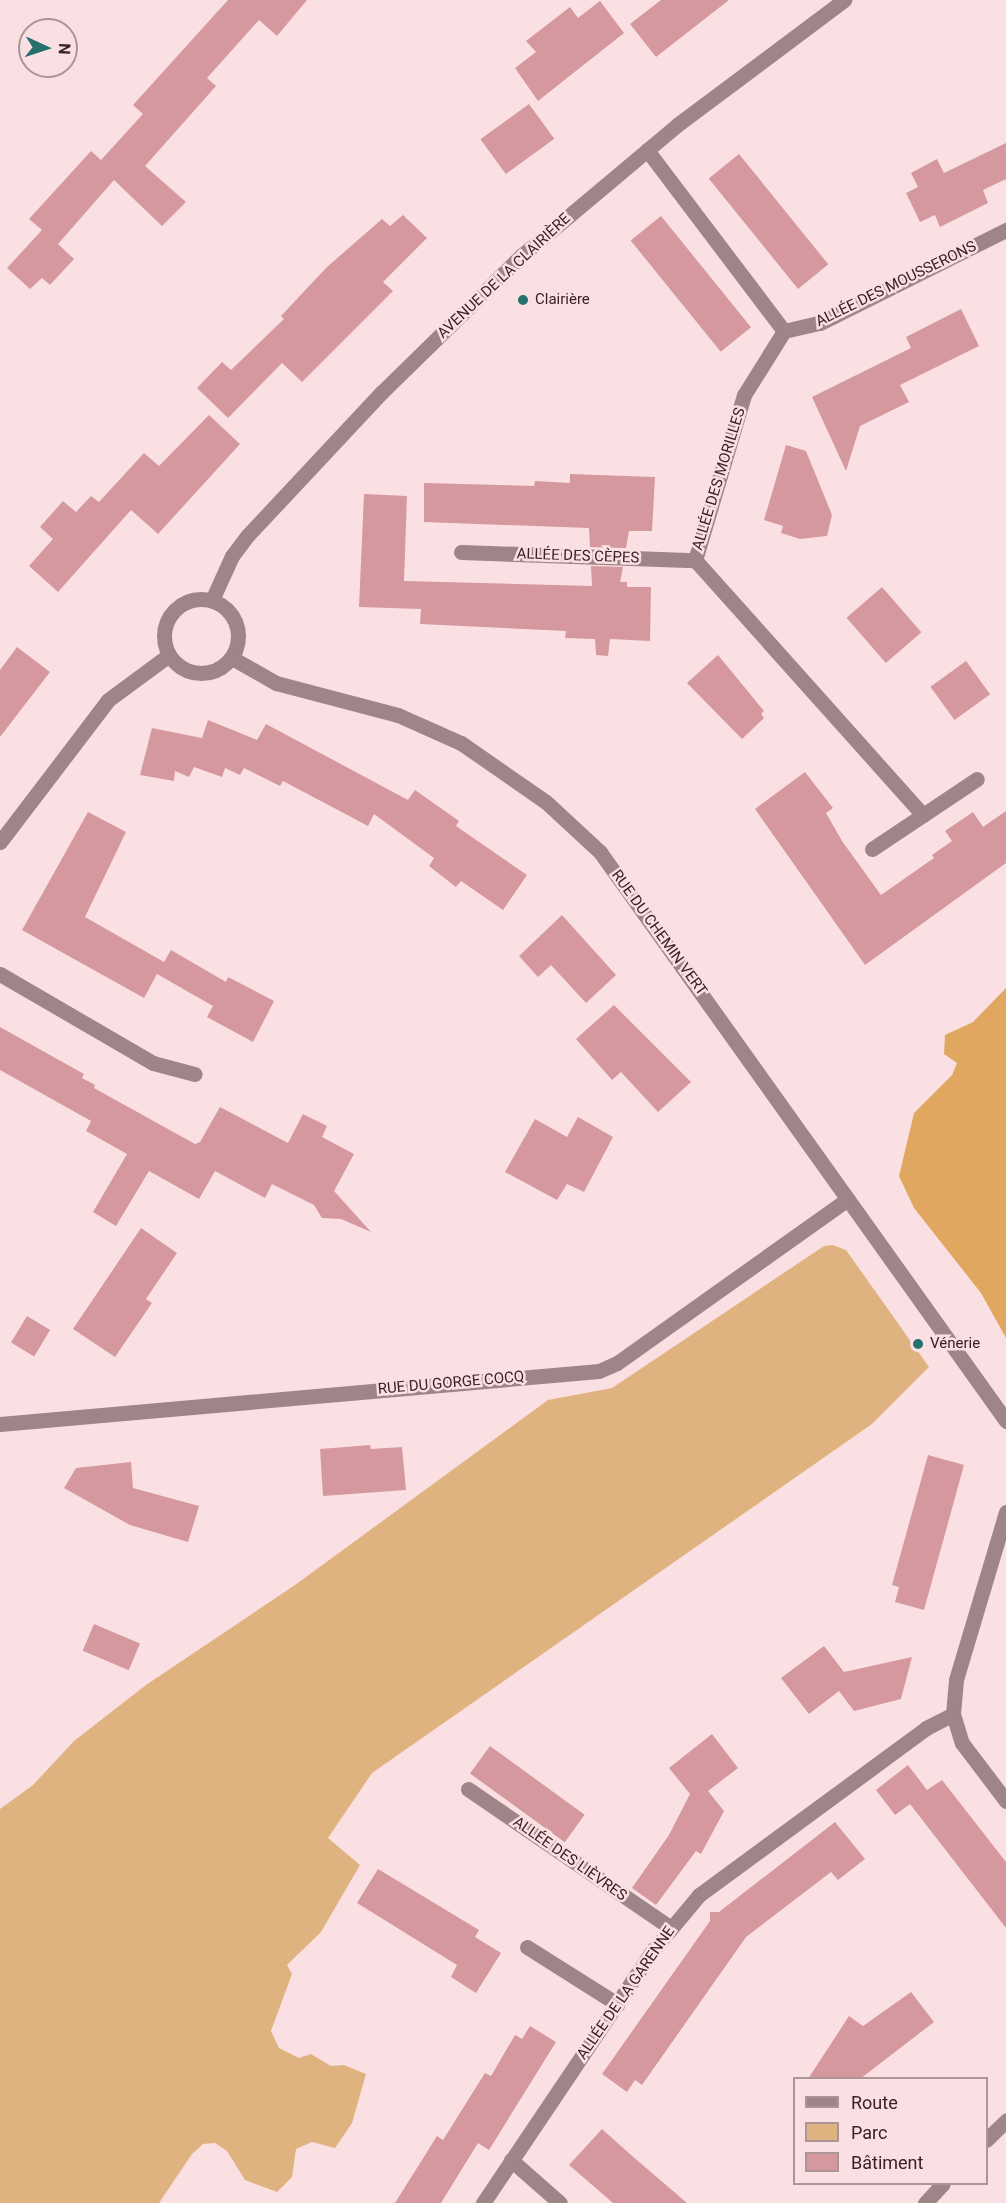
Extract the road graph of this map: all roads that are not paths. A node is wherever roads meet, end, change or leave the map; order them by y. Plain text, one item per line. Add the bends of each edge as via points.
1 (844, 0) edge
2 (647, 150) junction
3 (1006, 230) edge
4 (784, 332) junction
5 (461, 552) dead end
6 (695, 560) junction
7 (212, 600) junction
8 (169, 655) junction
9 (232, 658) junction
10 (977, 779) dead end
11 (923, 815) junction
12 (0, 842) edge
13 (872, 849) dead end
14 (0, 974) edge
15 (195, 1074) dead end
16 (848, 1199) junction
17 (1006, 1422) edge
18 (0, 1424) edge
19 (1006, 1512) edge
20 (953, 1714) junction
21 (468, 1789) dead end
22 (1006, 1800) edge
23 (671, 1928) junction
24 (527, 1947) dead end
25 (617, 2004) junction
26 (1006, 2121) edge
27 (988, 2139) edge
28 (512, 2160) junction
29 (942, 2185) edge
30 (483, 2203) edge
31 (560, 2203) edge
32 (925, 2203) edge

1 - 2 street, AVENUE DE LA CLAIRIÈRE
2 - 4 street
2 - 7 street, AVENUE DE LA CLAIRIÈRE via 521,256 382,392 248,534 232,556
3 - 4 street, ALLÉE DES MOUSSERONS via 820,323
4 - 6 street, ALLÉE DES MORILLES via 744,395
5 - 6 street, ALLÉE DES CÈPES
6 - 11 street, ALLÉE DES MORILLES
7 - 8 street via 198,599 175,610 164,632
7 - 9 street via 222,605 237,624 238,647
8 - 9 street via 188,671 200,674 218,670
8 - 12 street via 108,700
9 - 16 street, RUE DU CHEMIN VERT via 276,683 398,715 461,743 546,802 600,852
10 - 11 street
11 - 13 street
14 - 15 street via 153,1063
16 - 17 street, RUE DU CHEMIN VERT
16 - 18 street, RUE DU GORGE COCQ via 617,1363 599,1371
19 - 20 street via 956,1680
20 - 22 street via 962,1743
20 - 23 street, ALLÉE DE LA GARENNE via 926,1728 699,1895
21 - 23 street, ALLÉE DES LIÈVRES
23 - 25 street, ALLÉE DE LA GARENNE
24 - 25 street
25 - 28 street, ALLÉE DE LA GARENNE
26 - 27 street
28 - 30 street, ALLÉE DE LA GARENNE
28 - 31 street
29 - 32 street

